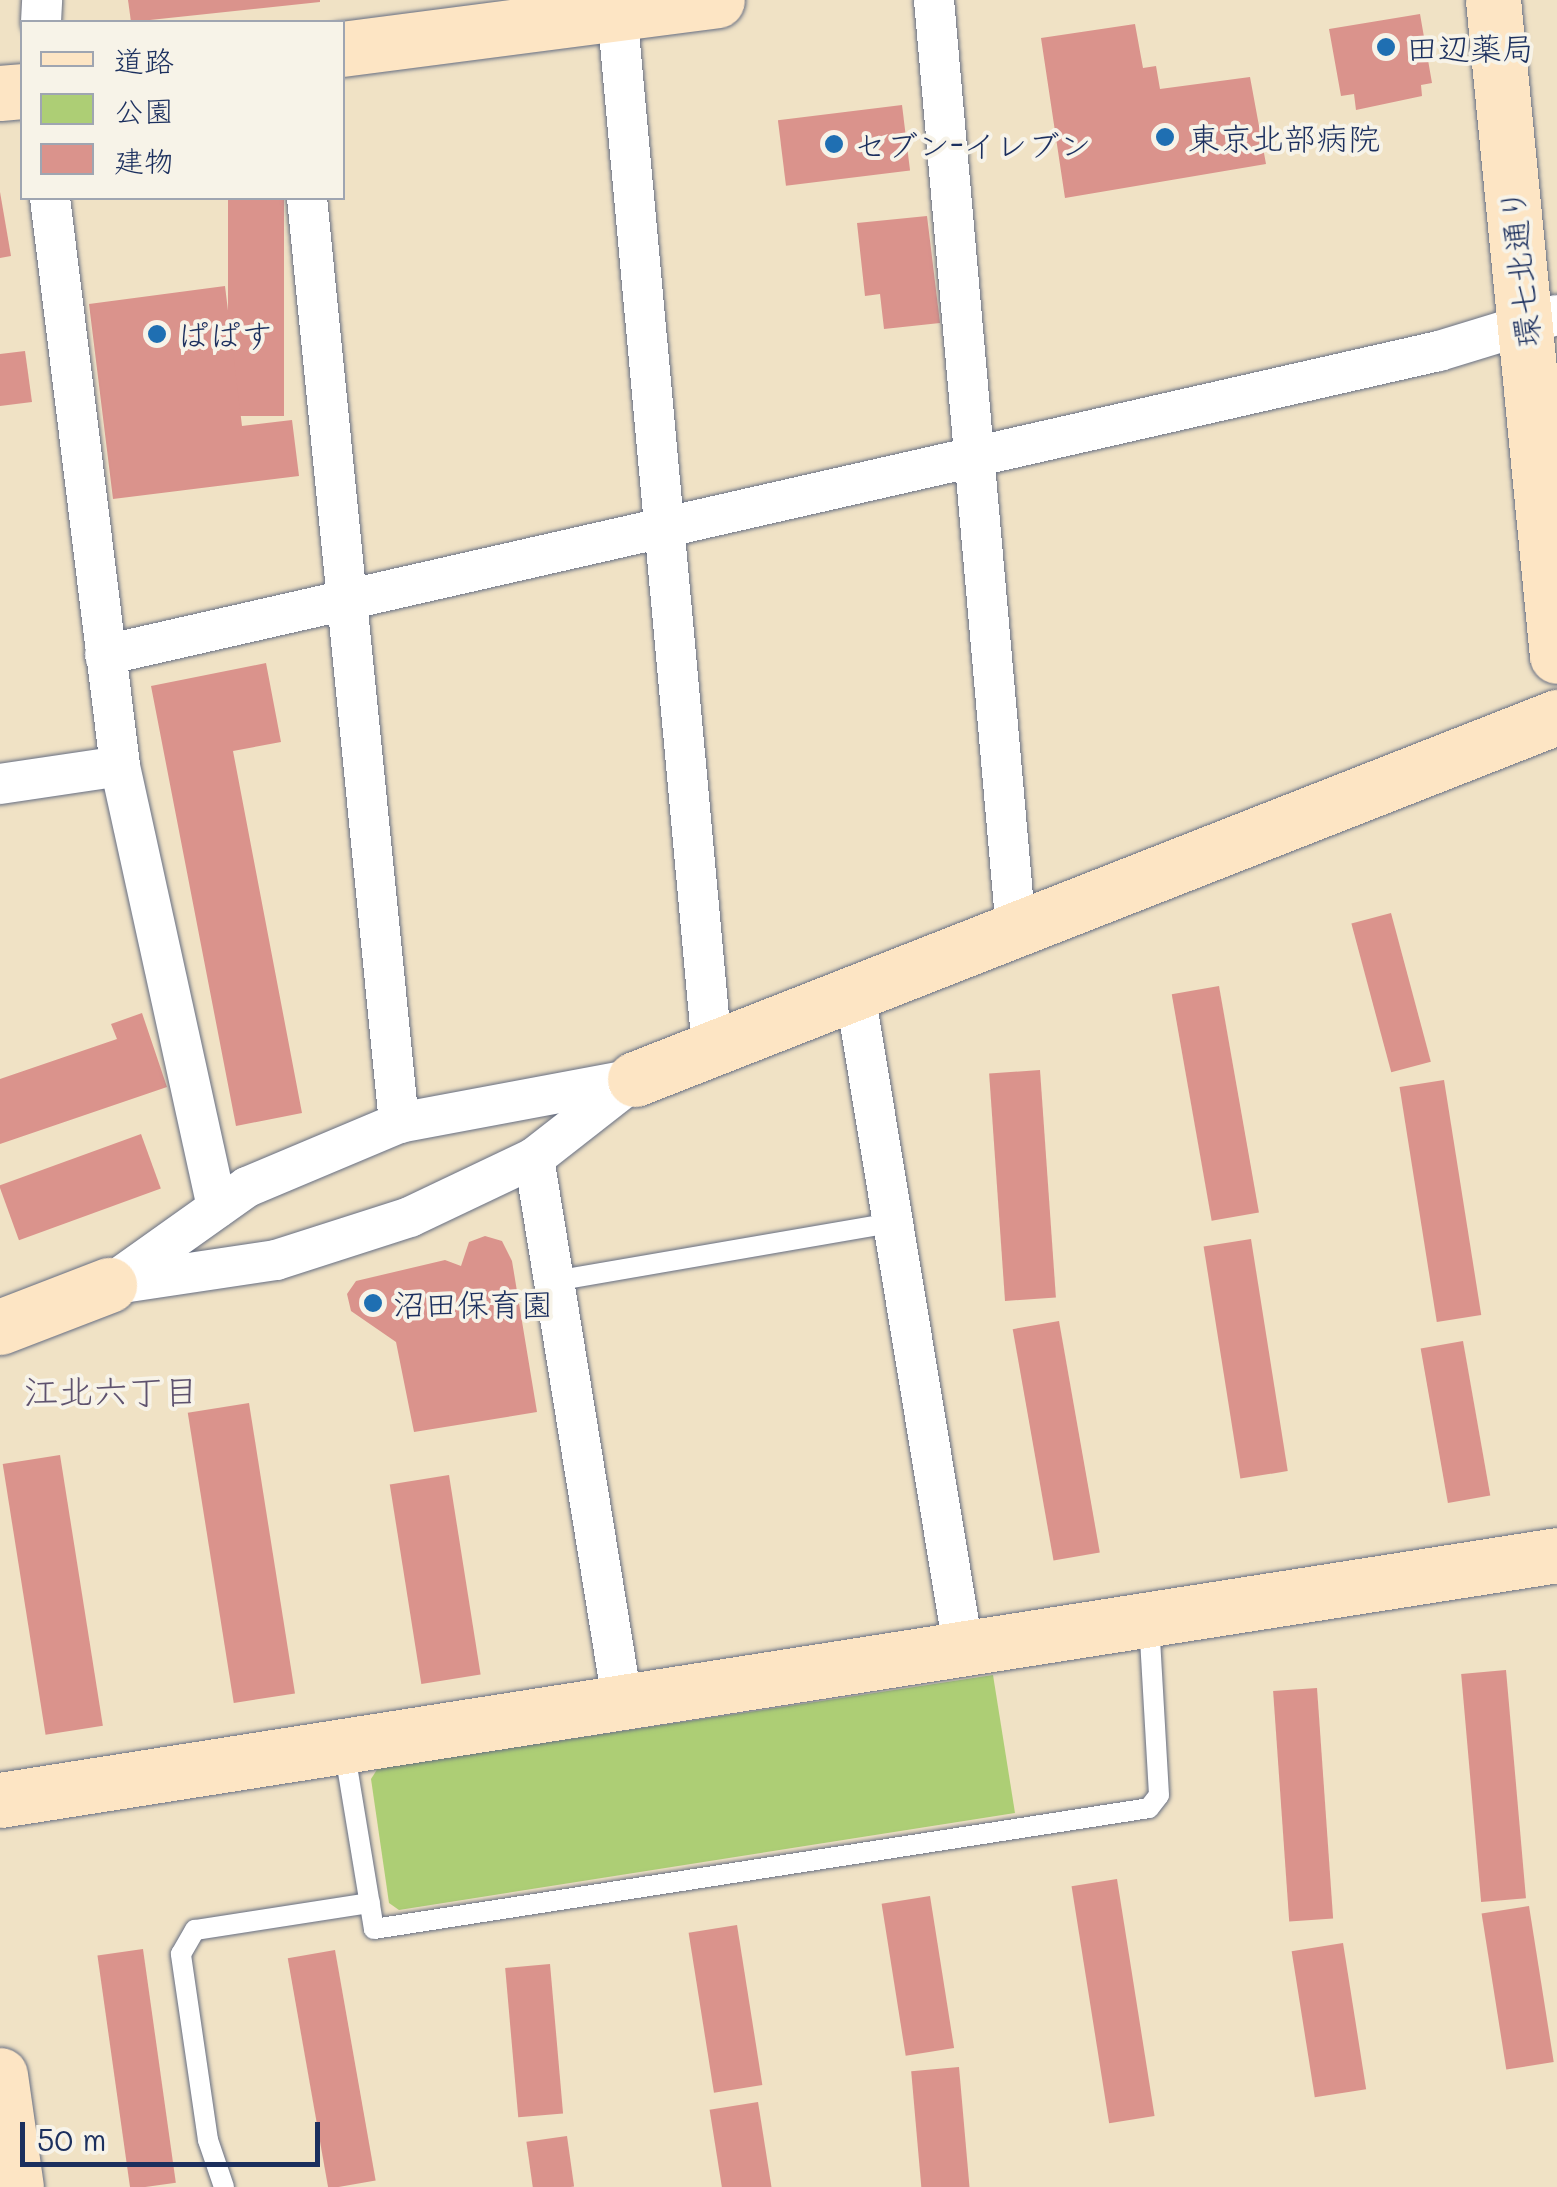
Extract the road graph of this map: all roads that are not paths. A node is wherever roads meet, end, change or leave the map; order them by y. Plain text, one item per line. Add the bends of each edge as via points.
1 (717, 0) edge
2 (934, 0) edge
3 (1493, 0) edge
4 (616, 7) edge
5 (345, 49) edge
6 (50, 200) edge
7 (307, 200) edge
8 (1541, 320) edge
9 (973, 460) junction
10 (666, 530) junction
11 (344, 602) junction
12 (105, 655) junction
13 (1557, 656) edge
14 (1557, 717) edge
15 (120, 766) junction
16 (0, 784) edge
17 (1016, 930) junction
18 (855, 993) junction
19 (712, 1048) junction
20 (635, 1080) junction
21 (399, 1123) junction
22 (534, 1158) junction
23 (217, 1207) junction
24 (891, 1224) junction
25 (555, 1280) junction
26 (109, 1285) junction
27 (0, 1327) edge
28 (1557, 1555) edge
29 (1148, 1616) junction
30 (963, 1647) junction
31 (622, 1700) junction
32 (343, 1745) junction
33 (0, 1800) edge
34 (370, 1903) junction
35 (0, 2075) edge
36 (16, 2187) edge
37 (224, 2187) edge

1 - 4 street
2 - 9 street
3 - 8 street, 環七北通り
4 - 5 street
4 - 10 street
6 - 12 street
7 - 11 street
8 - 9 street
8 - 13 street, 環七北通り
9 - 10 street
9 - 17 street
10 - 11 street
10 - 19 street
11 - 12 street
11 - 21 street
12 - 15 street
14 - 17 street
15 - 16 street
15 - 23 street
17 - 18 street
18 - 19 street
18 - 24 street
19 - 20 street
20 - 21 street
20 - 22 street
21 - 23 street
22 - 25 street
22 - 26 street via 316,1250
23 - 26 street
24 - 25 lane
24 - 30 street
25 - 31 street
26 - 27 street
28 - 29 street
29 - 30 street
29 - 34 lane via 1159,1796 1149,1808 374,1928
30 - 31 street
31 - 32 street
32 - 33 street
32 - 34 lane
34 - 37 lane via 195,1930 181,1954 208,2140
35 - 36 street

